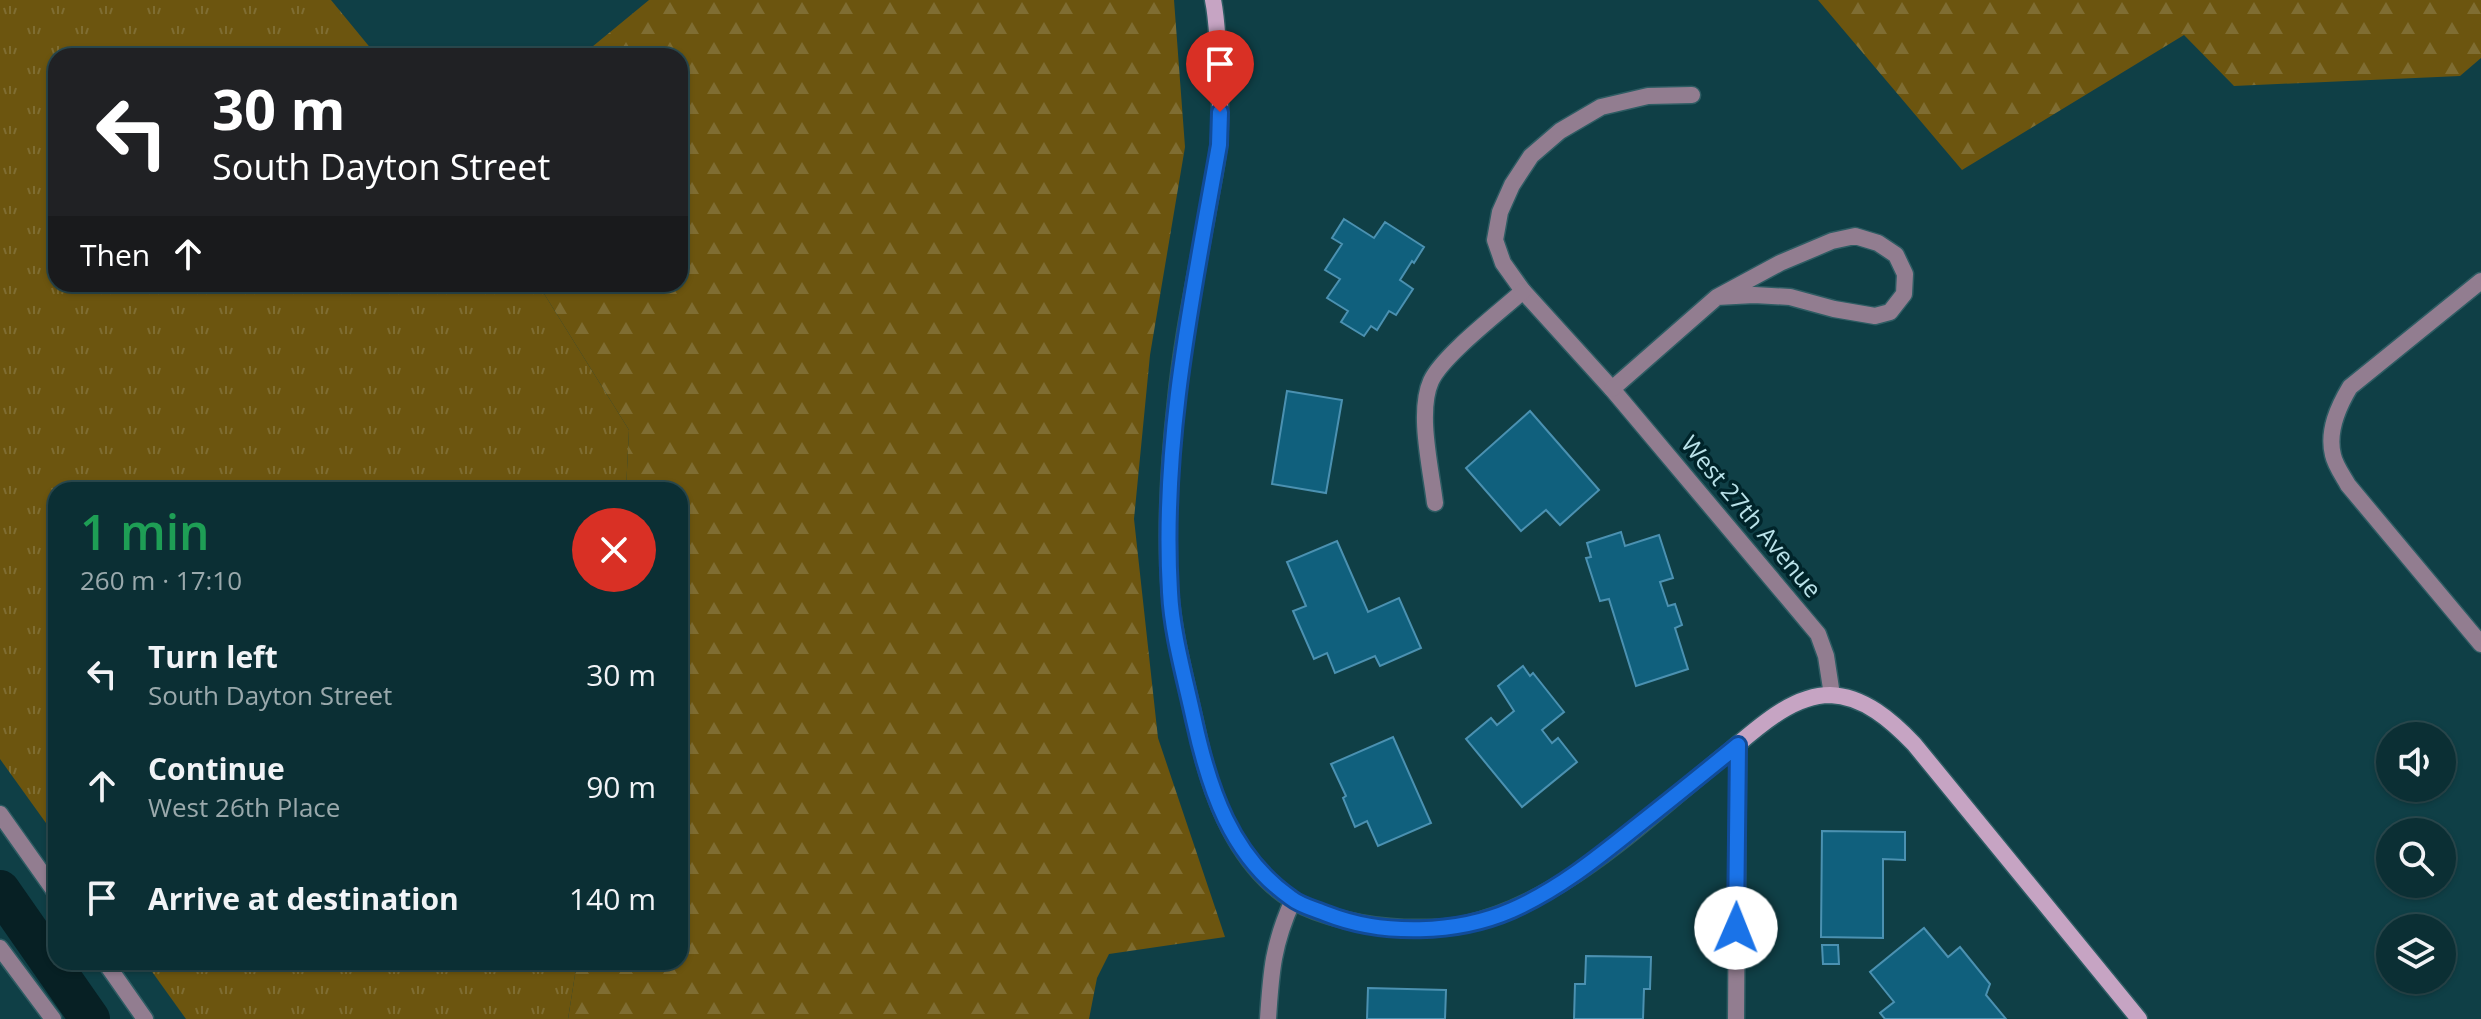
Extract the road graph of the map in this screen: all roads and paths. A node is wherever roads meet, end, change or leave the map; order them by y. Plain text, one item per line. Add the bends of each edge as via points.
1 (1213, 0) edge
2 (1692, 95) dead end
3 (2481, 281) edge
4 (1523, 291) junction
5 (1717, 297) junction
6 (1612, 389) junction
7 (1435, 503) dead end
8 (2481, 644) edge
9 (1832, 695) junction
10 (1738, 745) junction
11 (0, 814) edge
12 (48, 882) edge
13 (1293, 900) junction
14 (0, 948) edge
15 (111, 970) edge
16 (53, 1019) edge
17 (145, 1019) edge
18 (1268, 1019) edge
19 (1736, 1019) edge
20 (2139, 1019) edge

1 - 13 main road via 1219,145 1176,401 1168,523 1170,596 1202,758 1216,800 1253,865
2 - 4 street, West 27th Avenue via 1648,96 1601,107 1531,156 1506,198 1495,240 1503,263
3 - 8 street via 2350,387 2332,425 2333,455 2348,485
4 - 6 street, West 27th Avenue
4 - 7 street via 1430,382 1425,415
5 - 5 street via 1790,297 1875,316 1890,312 1904,294 1905,274 1896,255 1855,236 1780,263
5 - 6 street
6 - 9 street, West 27th Avenue via 1818,634
9 - 10 main road via 1792,706
9 - 20 main road via 1875,709 1903,733
10 - 13 main road via 1601,856 1509,911 1459,926 1381,927 1340,919
10 - 19 street
11 - 12 street
13 - 18 street via 1278,933
14 - 16 street
15 - 17 street

